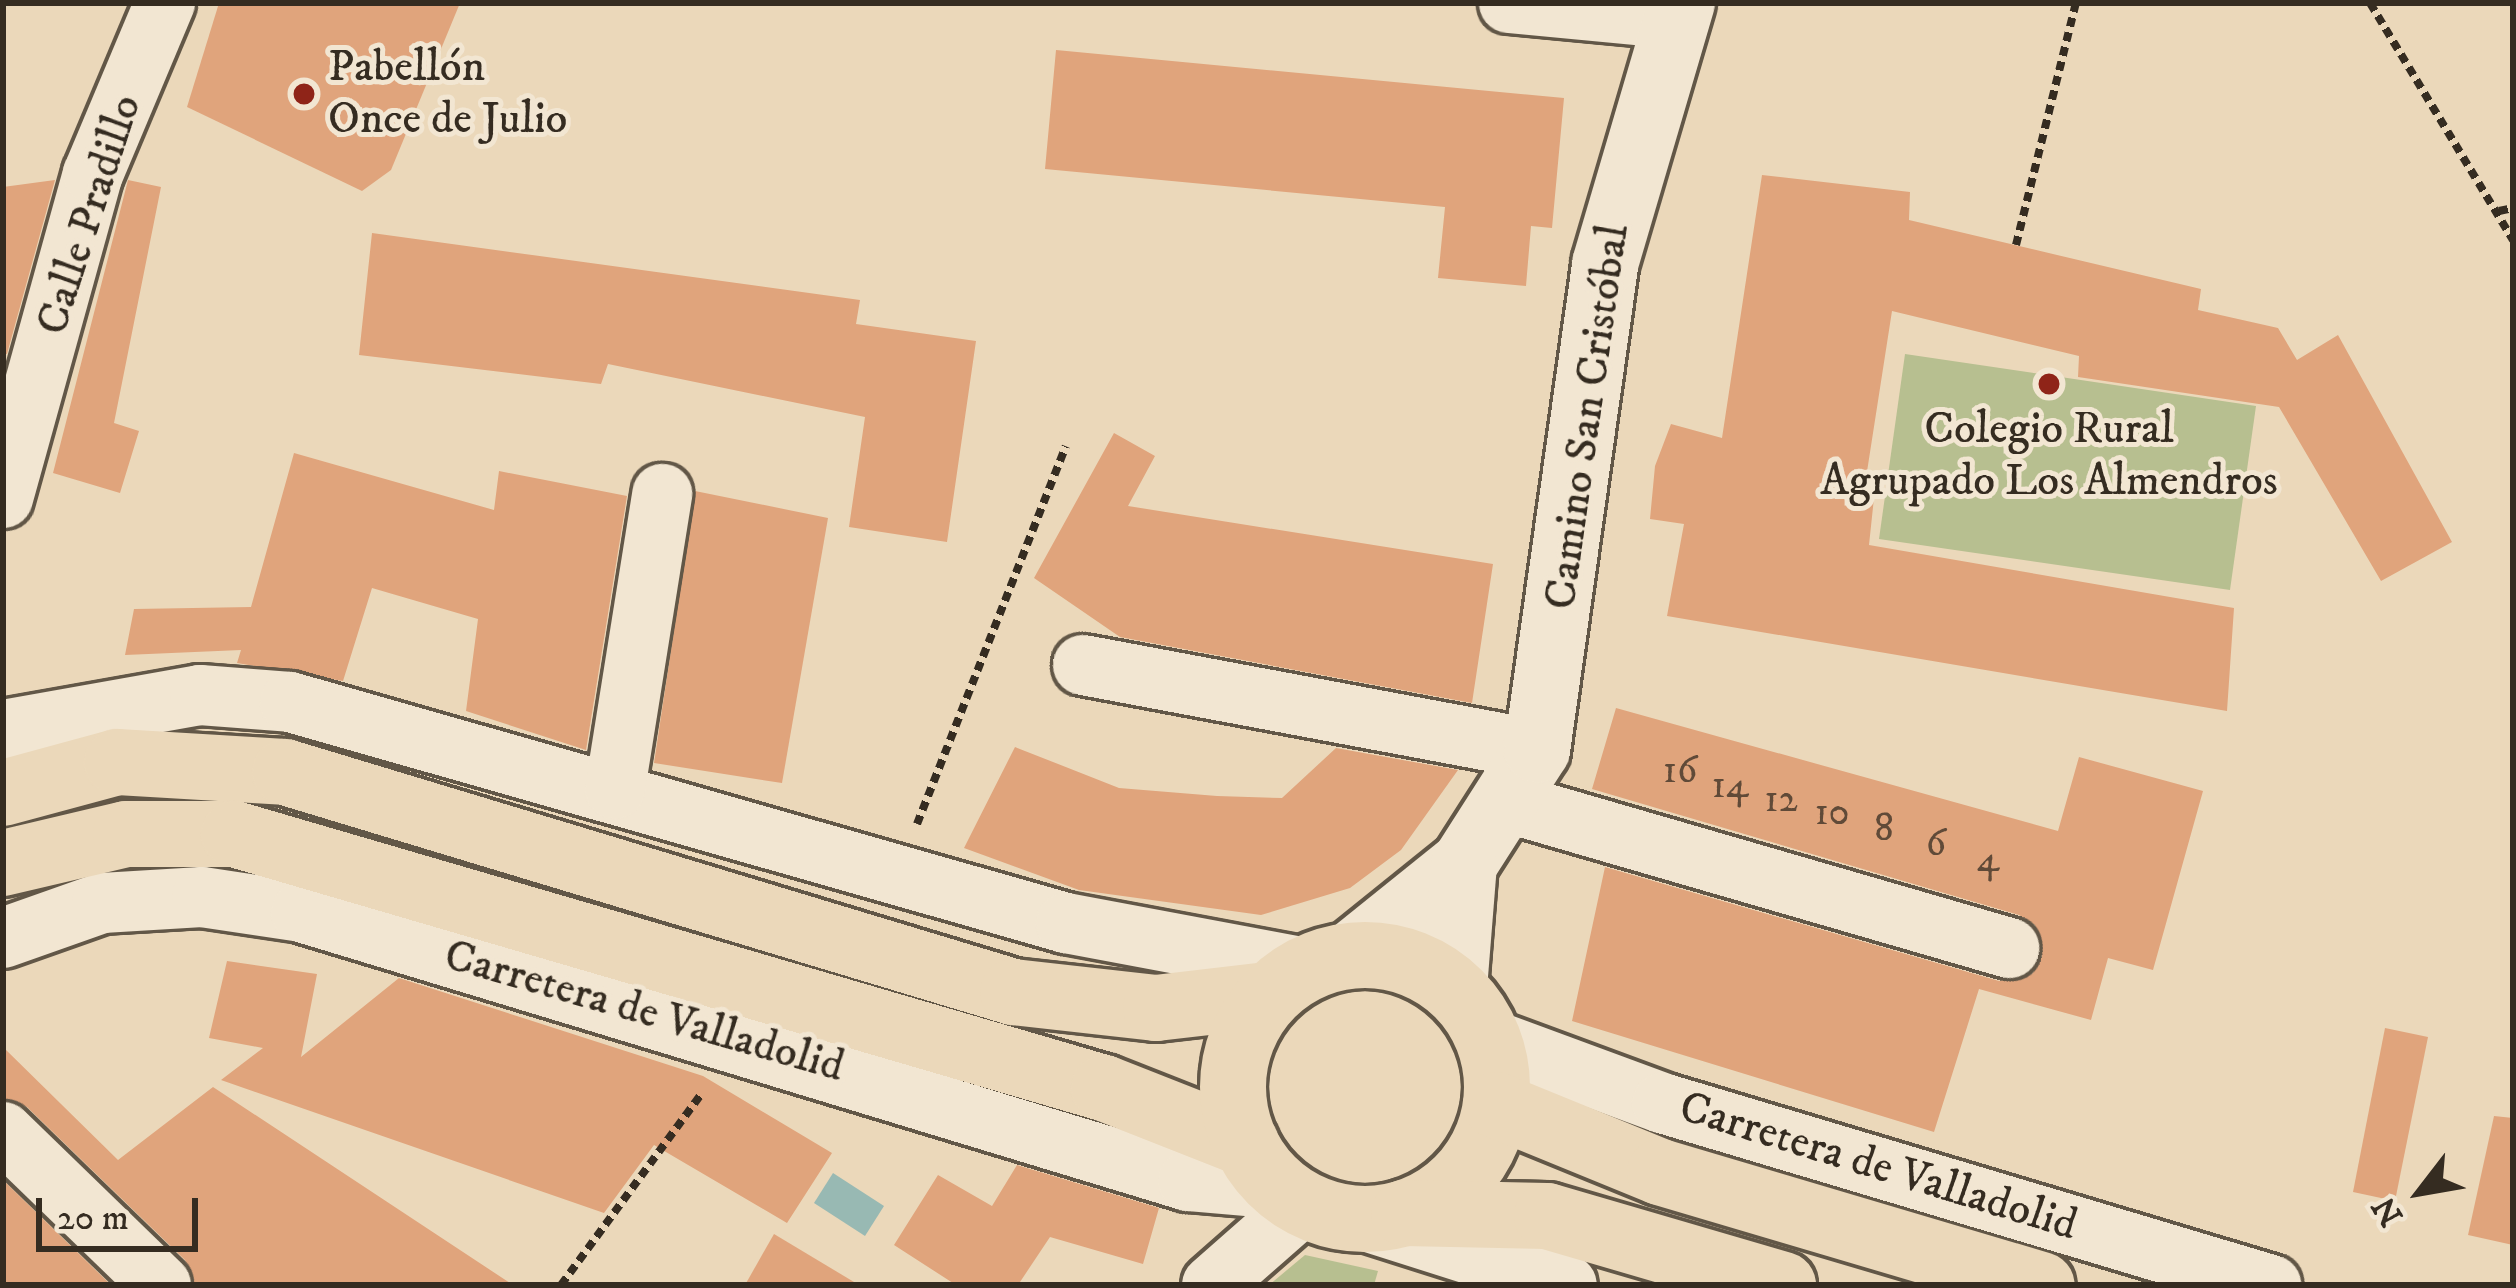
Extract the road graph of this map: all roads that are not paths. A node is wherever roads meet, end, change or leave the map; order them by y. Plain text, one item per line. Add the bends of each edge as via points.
1 (165, 3) edge
2 (1508, 3) edge
3 (1680, 11) edge
4 (662, 494) dead end
5 (3, 498) edge
6 (1083, 665) dead end
7 (3, 730) edge
8 (1523, 777) junction
9 (615, 789) junction
10 (3, 793) edge
11 (3, 863) edge
12 (1464, 864) junction
13 (3, 938) edge
14 (2008, 949) dead end
15 (1309, 972) junction
16 (1472, 1014) junction
17 (1496, 1106) junction
18 (3, 1132) edge
19 (1319, 1194) junction
20 (161, 1285) edge
21 (1212, 1285) edge
22 (1567, 1285) edge
23 (1783, 1285) edge
24 (2042, 1285) edge
25 (2271, 1285) edge

1 - 5 street, Calle Pradillo via 94,174
2 - 3 street
3 - 8 main road, Camino San Cristóbal via 1601,286
4 - 9 street
6 - 8 street
7 - 9 street via 200,695 290,702
8 - 12 main road, Camino San Cristóbal
8 - 14 street
9 - 15 street via 897,875 1199,954
10 - 15 highway via 117,762 286,772 1013,992 1156,1008
11 - 19 highway, Carretera de Valladolid via 126,834 234,834 1081,1081
12 - 15 main road, Camino San Cristóbal
12 - 16 main road
13 - 19 street, Carretera de Valladolid via 102,903 202,897 301,912 1188,1181
15 - 16 highway via 1400,958
15 - 19 highway via 1234,1066
16 - 17 highway
16 - 25 street, Carretera de Valladolid via 1662,1103
17 - 19 highway via 1459,1180
17 - 24 highway, Carretera de Valladolid via 1660,1172
18 - 20 street
19 - 21 street
19 - 22 street, Carretera de Valladolid
19 - 23 highway, Carretera de Valladolid via 1552,1217

